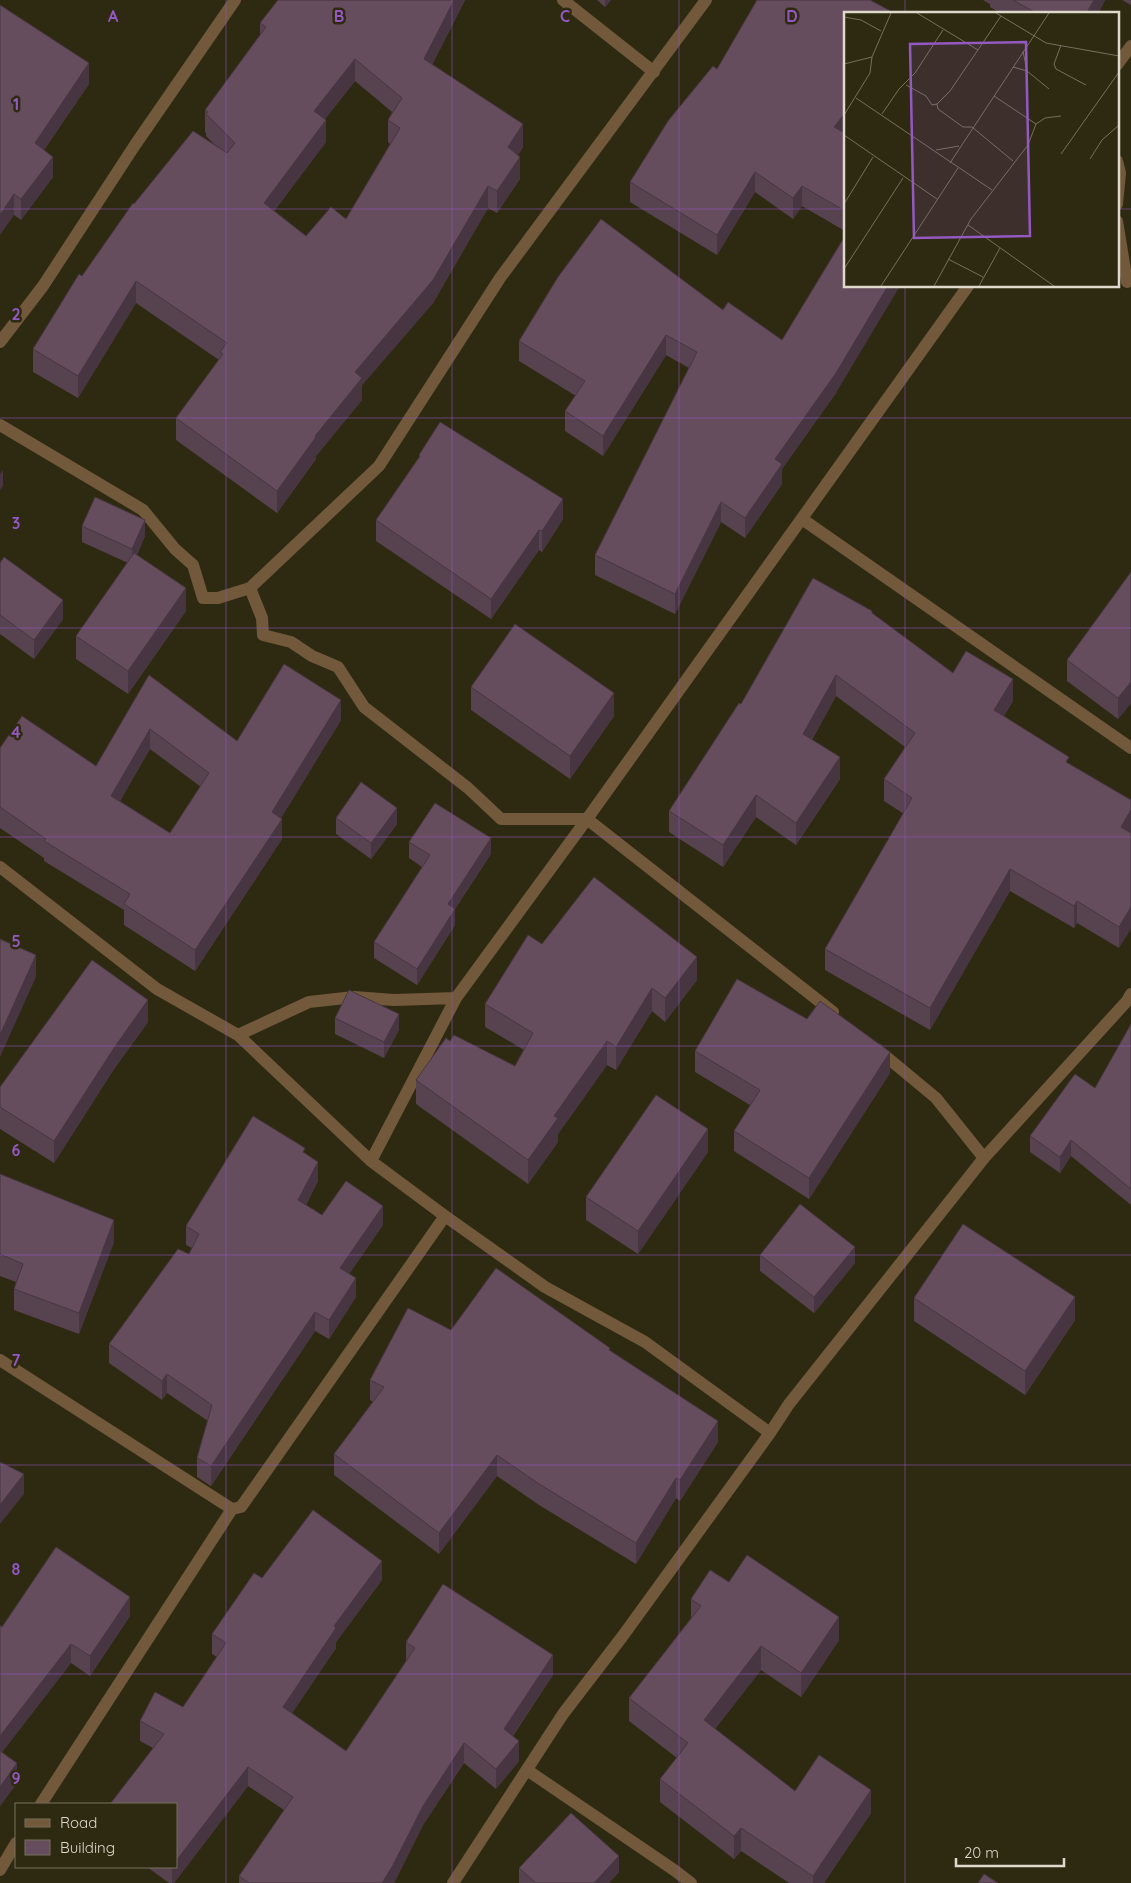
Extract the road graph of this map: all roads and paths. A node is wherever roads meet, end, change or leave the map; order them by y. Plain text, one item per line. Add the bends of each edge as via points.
1 (234, 0) edge
2 (563, 0) edge
3 (706, 0) edge
4 (1131, 46) edge
5 (1118, 64) edge
6 (654, 72) junction
7 (1118, 165) edge
8 (1118, 194) edge
9 (1118, 229) edge
10 (1125, 283) edge
11 (967, 288) edge
12 (0, 342) edge
13 (0, 426) edge
14 (802, 519) junction
15 (250, 588) junction
16 (1131, 748) edge
17 (587, 819) junction
18 (0, 867) edge
19 (1131, 994) edge
20 (456, 998) junction
21 (845, 1022) edge
22 (238, 1035) junction
23 (868, 1041) edge
24 (984, 1158) junction
25 (371, 1161) junction
26 (445, 1216) junction
27 (0, 1360) edge
28 (770, 1433) junction
29 (232, 1509) junction
30 (527, 1770) junction
31 (42, 1803) edge
32 (15, 1845) edge
33 (0, 1870) edge
34 (453, 1883) edge
35 (691, 1883) edge

1 - 12 street via 43,286
2 - 6 street
3 - 6 street
4 - 5 street
6 - 15 street via 500,278 379,466
7 - 8 street
9 - 10 street
11 - 14 street
13 - 15 street via 143,510 175,549 193,565 203,598 218,598
14 - 16 street
14 - 17 street
15 - 17 street via 262,618 263,635 291,642 338,667 364,707 468,788 501,819
17 - 20 street
17 - 21 street
18 - 22 street via 157,989
19 - 24 street
20 - 22 street via 394,1000 354,997 309,1002
20 - 25 street
22 - 25 street
23 - 24 street via 936,1098
24 - 28 street via 795,1396
25 - 26 street
26 - 28 street via 545,1288 645,1342
26 - 29 street via 242,1507
27 - 29 street
28 - 30 street via 562,1714
29 - 31 street
30 - 34 street
30 - 35 street
32 - 33 street

